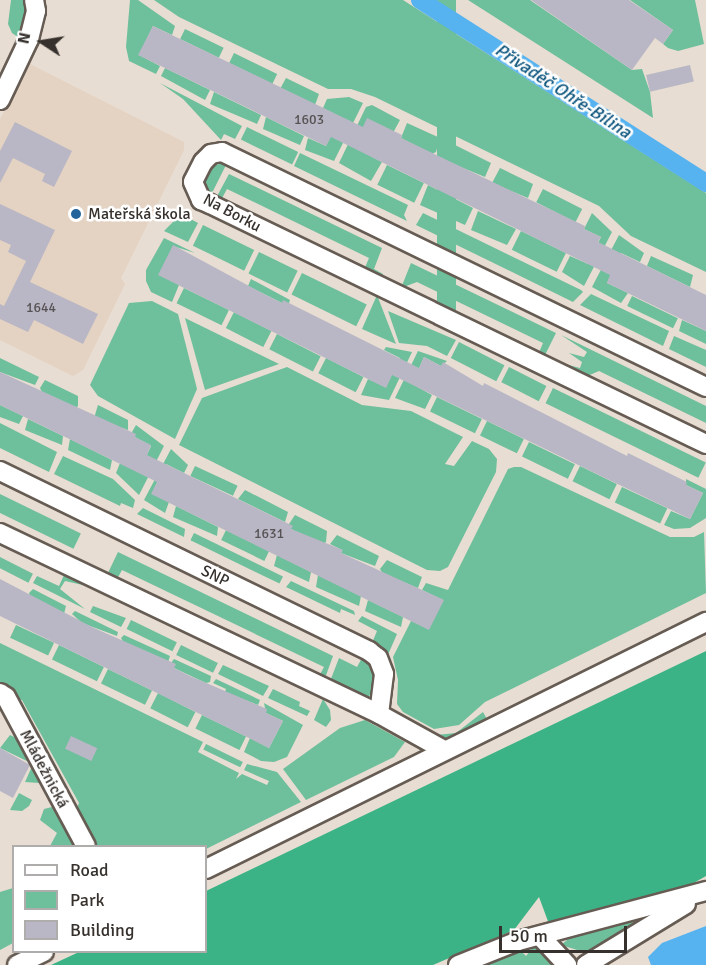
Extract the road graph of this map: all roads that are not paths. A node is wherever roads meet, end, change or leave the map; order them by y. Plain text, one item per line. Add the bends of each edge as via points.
1 (34, 0) edge
2 (0, 100) edge
3 (706, 387) edge
4 (706, 444) edge
5 (0, 471) edge
6 (0, 533) edge
7 (706, 622) edge
8 (0, 693) edge
9 (379, 714) junction
10 (444, 750) junction
11 (85, 845) edge
12 (207, 868) edge
13 (704, 892) edge
14 (540, 936) junction
15 (40, 953) edge
16 (17, 965) edge
17 (458, 965) edge
18 (567, 965) edge
19 (586, 965) edge

1 - 2 street via 36,11 29,39
3 - 4 street, Na Borku via 222,152 211,154 192,182 201,200
5 - 9 street, SNP via 369,651 378,658 384,674
6 - 9 street
7 - 10 street
8 - 11 street, Mládežnická
9 - 10 street
10 - 12 street
13 - 14 street
13 - 19 street
14 - 17 street
14 - 18 street
15 - 16 street

